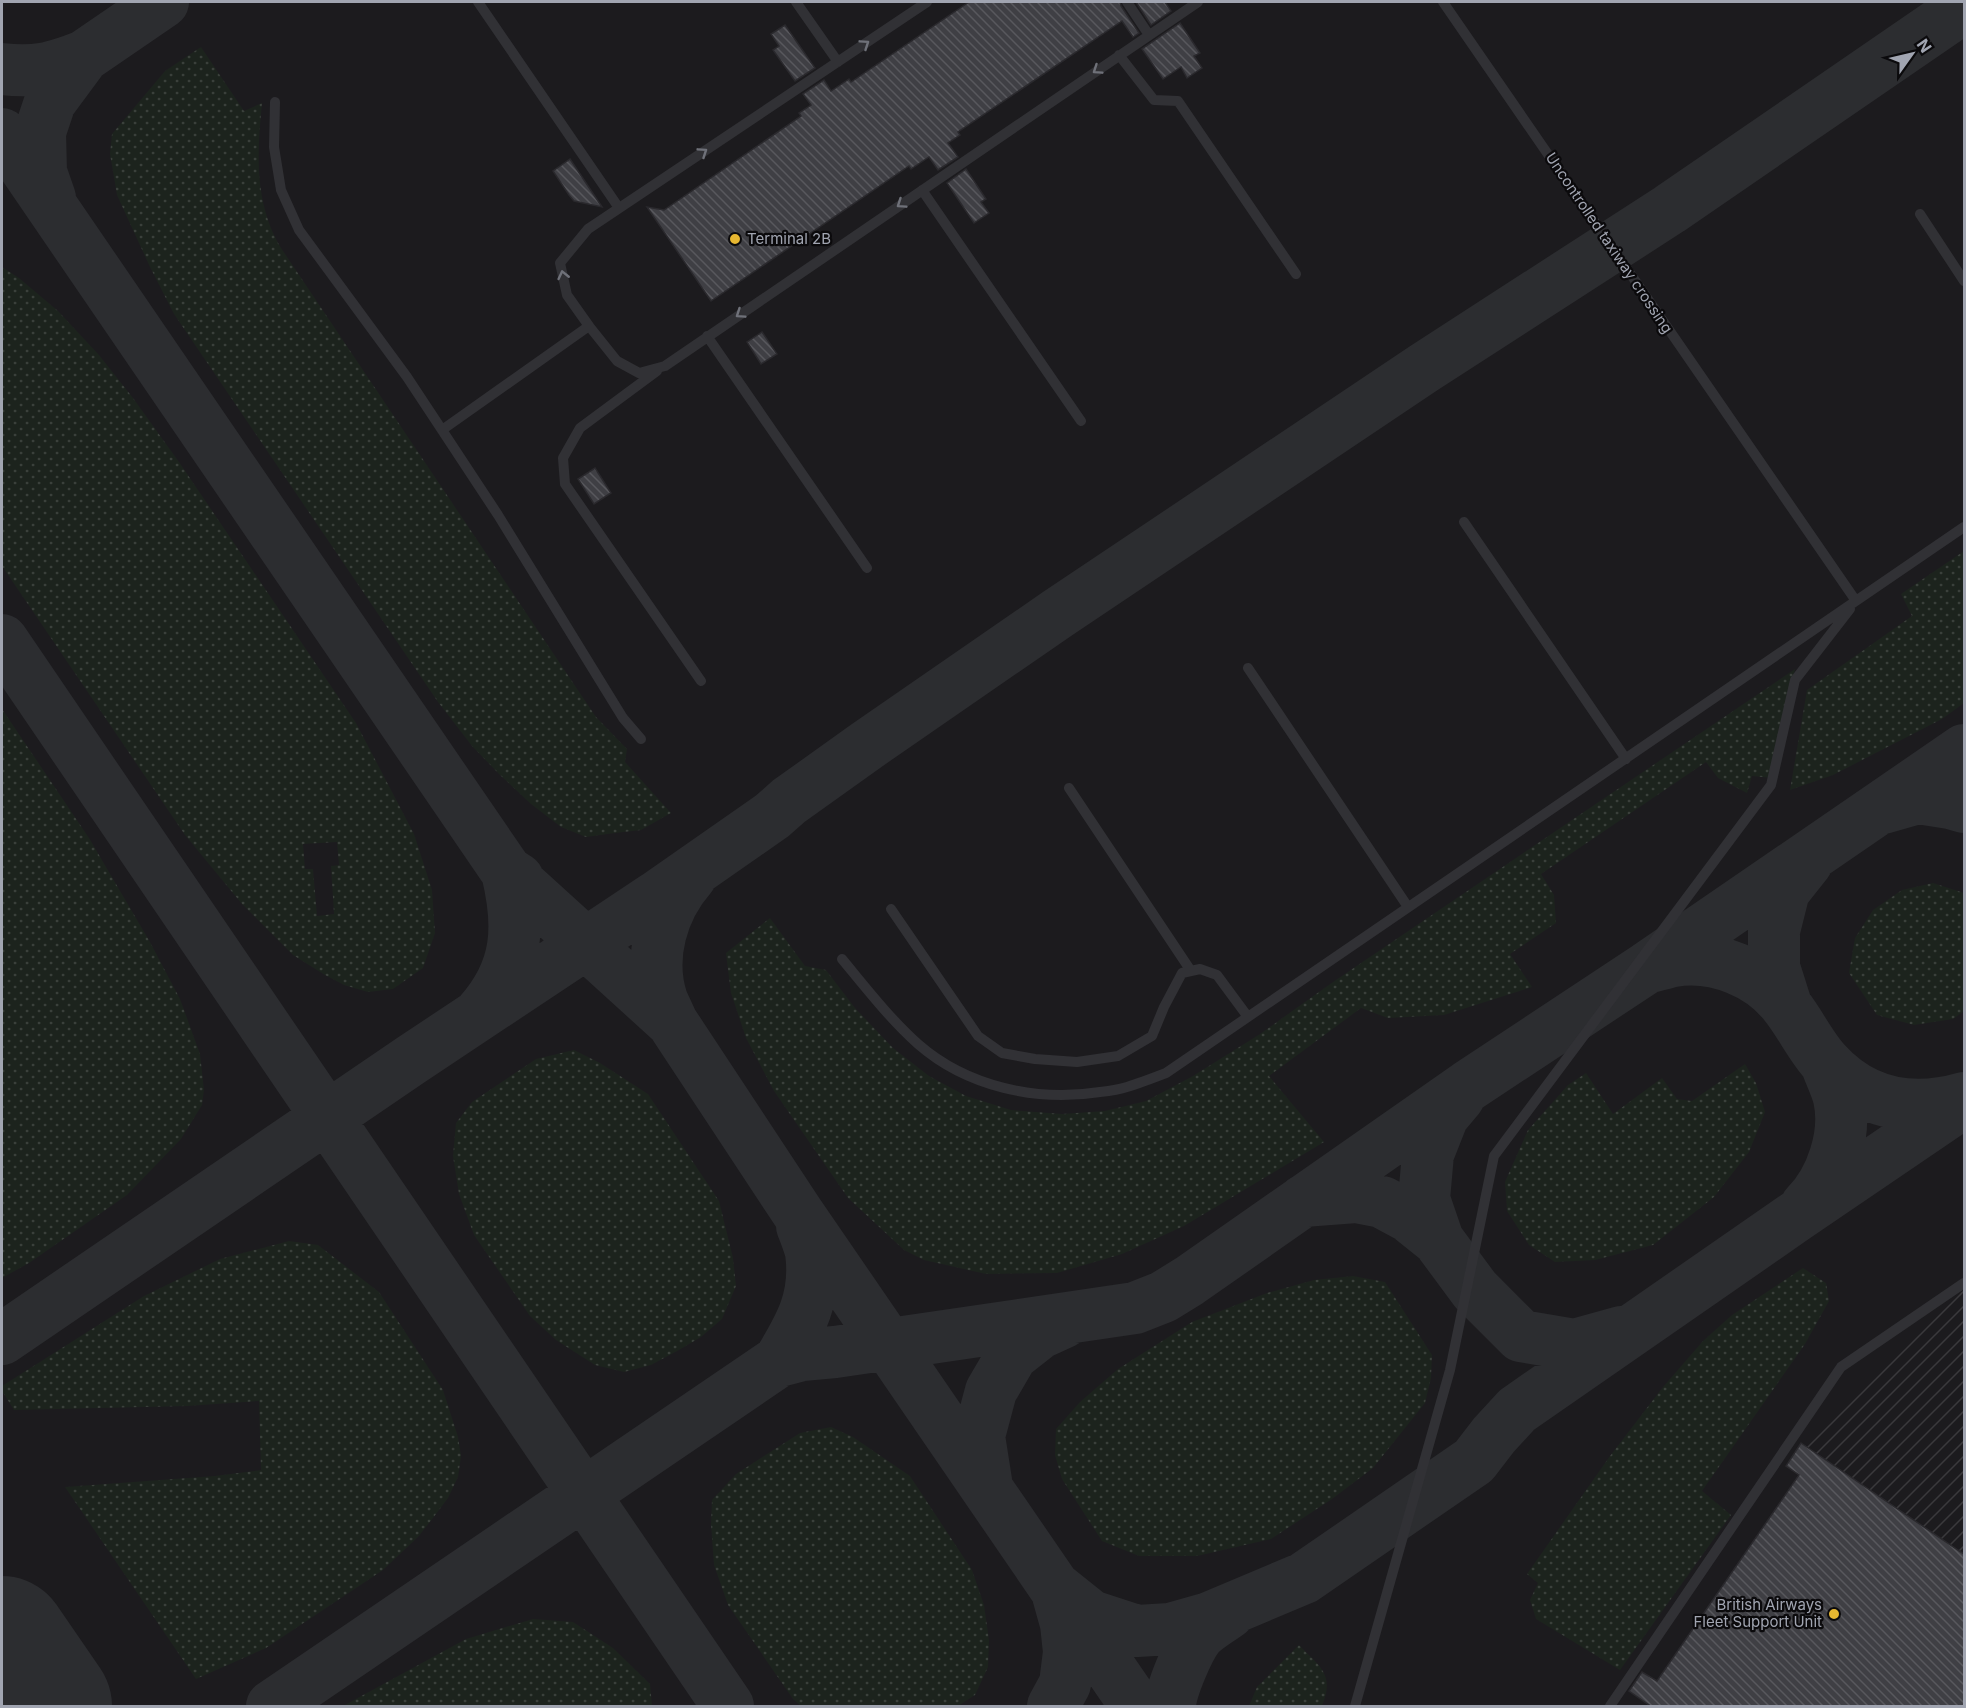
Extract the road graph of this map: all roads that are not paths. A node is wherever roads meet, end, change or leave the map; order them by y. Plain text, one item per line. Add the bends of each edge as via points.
1 (478, 2) edge
2 (796, 2) edge
3 (927, 2) edge
4 (1127, 2) edge
5 (1198, 2) edge
6 (1443, 2) edge
7 (1149, 35) junction
8 (1119, 55) junction
9 (838, 62) junction
10 (275, 102) dead end
11 (922, 190) junction
12 (620, 208) junction
13 (1920, 214) dead end
14 (1296, 274) dead end
15 (1965, 281) edge
16 (589, 326) junction
17 (707, 336) junction
18 (665, 366) junction
19 (1081, 421) dead end
20 (442, 430) junction
21 (1464, 522) dead end
22 (1965, 527) edge
23 (867, 567) dead end
24 (1856, 601) junction
25 (1248, 668) dead end
26 (701, 681) dead end
27 (641, 739) dead end
28 (1626, 759) junction
29 (1069, 788) dead end
30 (1408, 907) junction
31 (891, 909) dead end
32 (842, 959) dead end
33 (1191, 971) junction
34 (1248, 1017) junction
35 (1965, 1283) edge
36 (1355, 1707) edge
37 (1610, 1707) edge

1 - 12 lane
2 - 9 lane
9 -> 3 lane
4 - 7 lane
5 - 7 lane
6 - 24 lane, Uncontrolled taxiway crossing
7 - 8 lane
8 -> 11 lane
8 - 14 lane via 1154,100 1178,100
12 -> 9 lane
10 - 20 lane via 274,147 281,190 299,230
11 -> 17 lane
11 - 19 lane
16 -> 12 lane via 567,295 560,263 588,229
13 - 15 lane
16 - 18 lane via 617,361 639,373
16 - 20 lane
17 - 18 lane
17 - 23 lane
18 - 26 lane via 580,428 563,458 565,484
20 - 27 lane via 623,718
21 - 28 lane
22 - 24 lane
24 - 28 lane
24 - 36 lane via 1795,680 1771,785 1494,1156 1450,1370
25 - 30 lane
28 - 30 lane
29 - 33 lane
30 - 34 lane
31 - 33 lane via 978,1036 1002,1053 1077,1062 1118,1056 1152,1036 1182,973
32 - 34 lane via 895,1021 943,1063 968,1076 1028,1093 1060,1096 1125,1088 1166,1073
33 - 34 lane via 1200,969 1218,975
35 - 37 lane via 1841,1367

